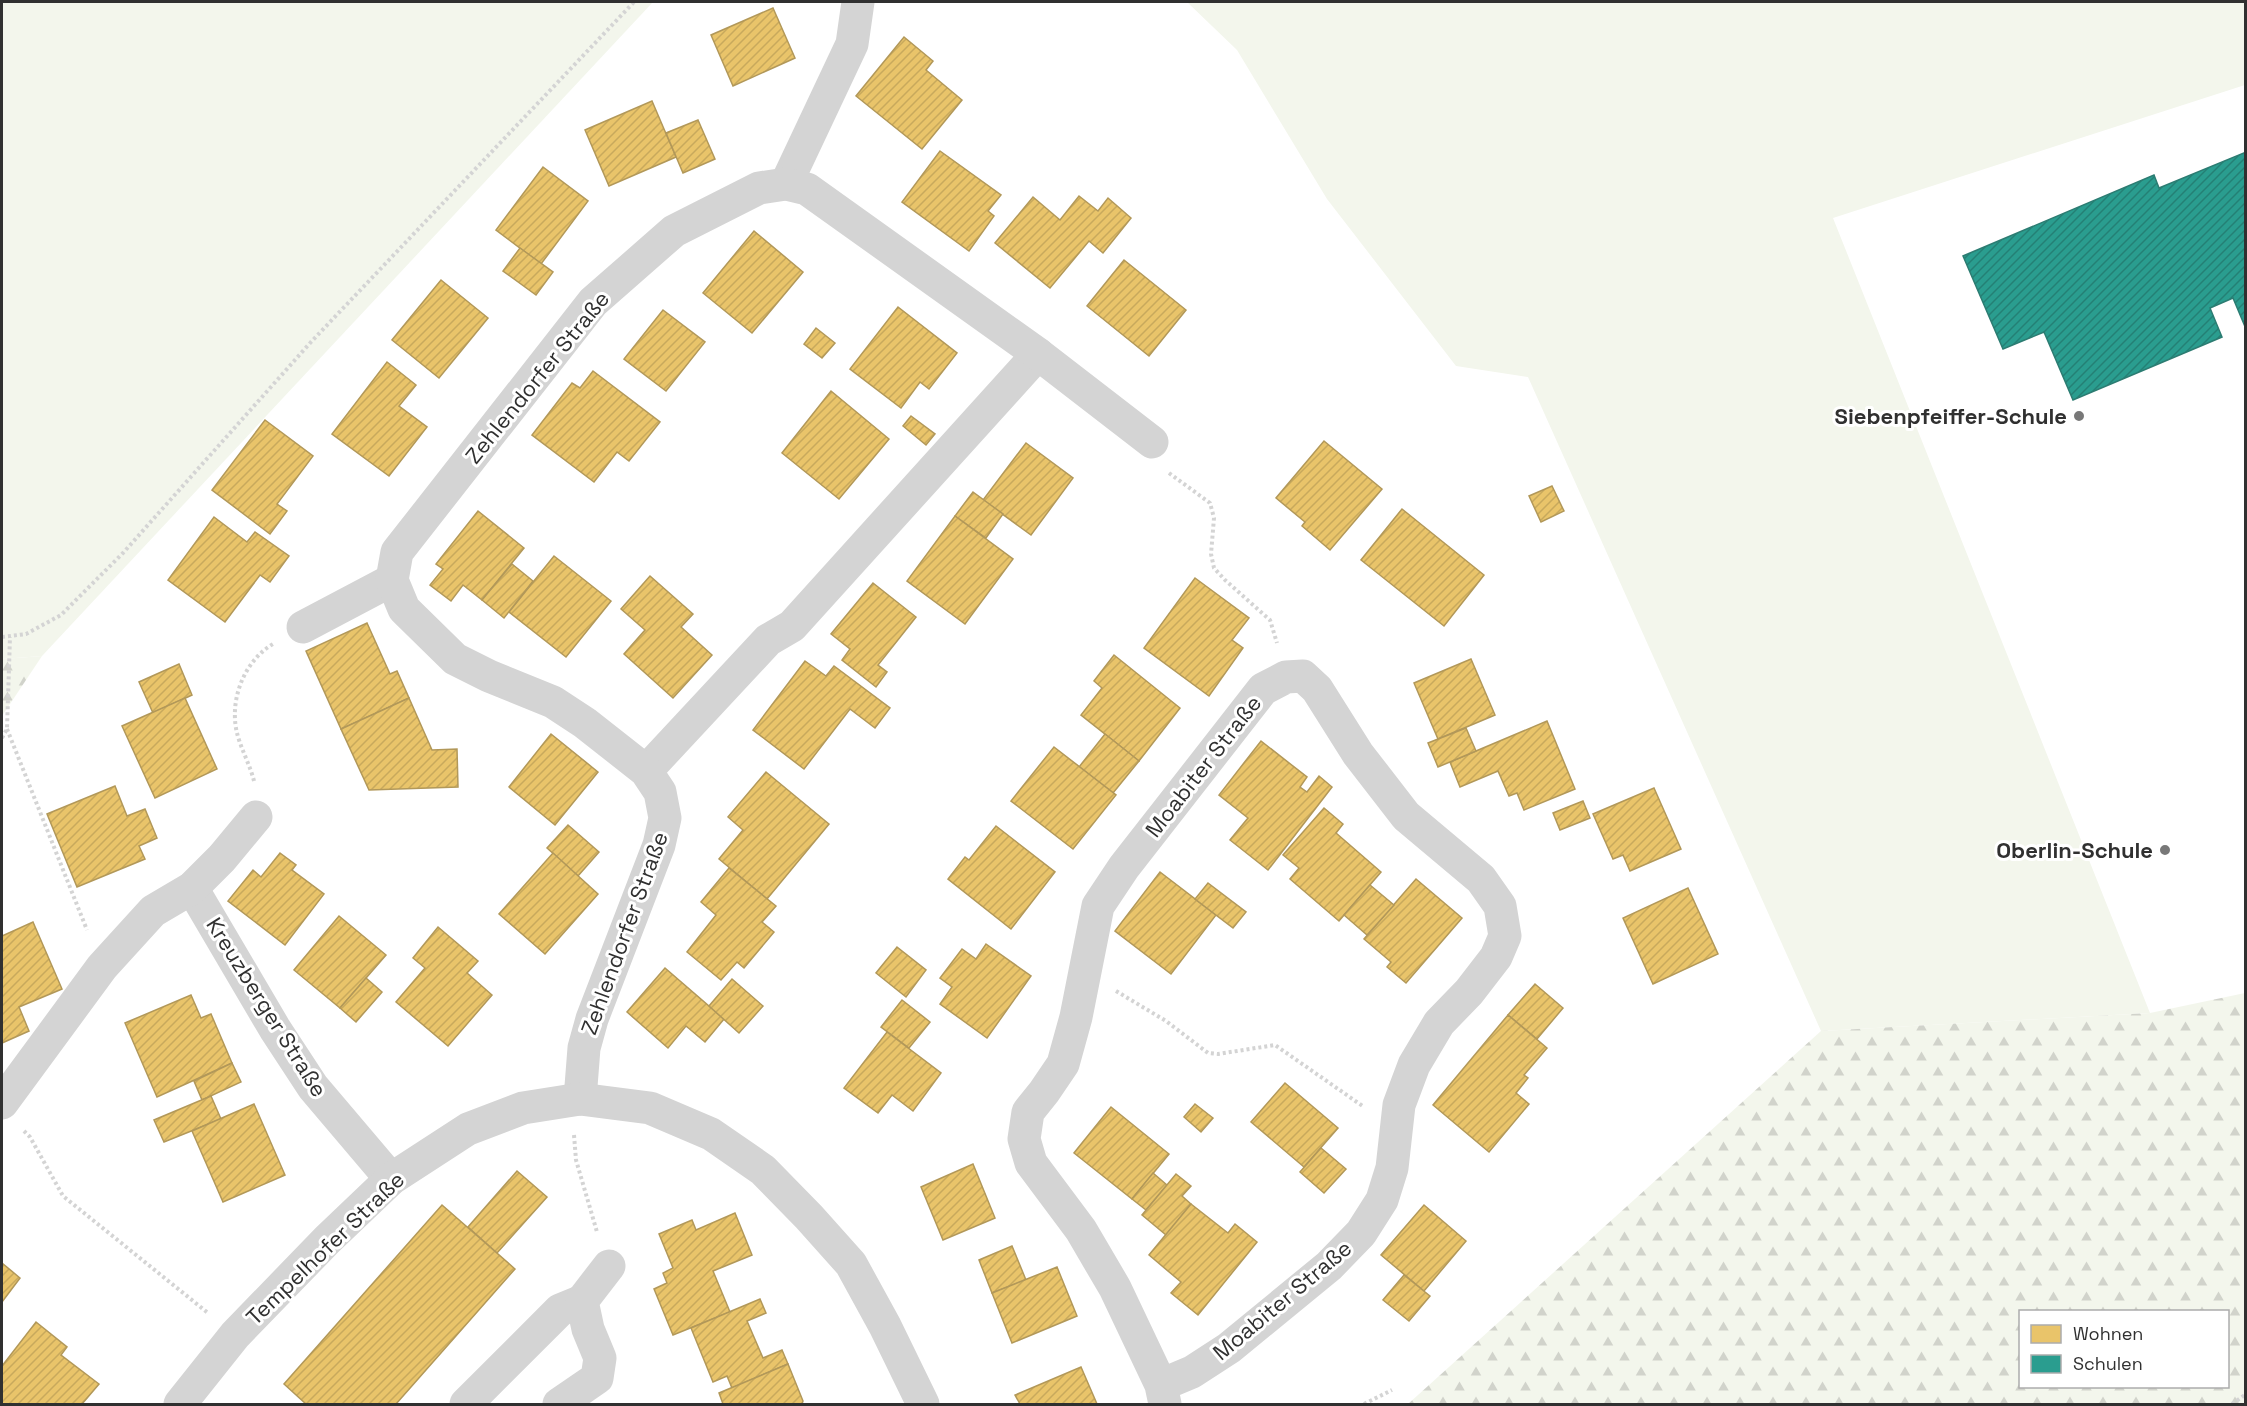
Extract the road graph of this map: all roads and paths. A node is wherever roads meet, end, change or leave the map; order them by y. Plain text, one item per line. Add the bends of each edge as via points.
1 (634, 2) edge
2 (858, 2) edge
3 (786, 184) junction
4 (1038, 354) junction
5 (1152, 442) joint
6 (392, 580) junction
7 (303, 627) joint
8 (2, 637) edge
9 (10, 637) junction
10 (1286, 677) junction
11 (7, 729) junction
12 (2, 738) edge
13 (646, 771) junction
14 (256, 817) joint
15 (192, 888) junction
16 (102, 967) junction
17 (1085, 972) junction
18 (580, 1099) junction
19 (2, 1103) edge
20 (23, 1130) dead end
21 (1396, 1130) junction
22 (391, 1179) junction
23 (609, 1266) joint
24 (582, 1301) junction
25 (235, 1335) junction
26 (1392, 1390) dead end
27 (2246, 1394) edge
28 (1163, 1395) edge
29 (180, 1404) edge
30 (466, 1404) edge
31 (559, 1404) edge
32 (923, 1404) edge
33 (1364, 1404) edge
34 (2232, 1404) edge

1 - 9 path via 310,342 123,553 61,615 26,634
2 - 3 street via 852,44
3 - 4 street, Zehlendorfer Straße via 807,189
3 - 6 street, Zehlendorfer Straße via 759,188 674,231 593,302 397,552
4 - 5 street, Zehlendorfer Straße
4 - 13 street via 792,626 768,640
5 - 10 path via 1158,464 1210,503 1214,518 1214,568 1270,620
6 - 7 street
6 - 13 street, Zehlendorfer Straße via 404,609 455,659 553,702
7 - 14 path via 263,650 246,672 234,702 237,732 256,789
8 - 9 path
9 - 11 path
10 - 17 street, Moabiter Straße via 1263,689 1124,867 1098,906
10 - 21 street, Moabiter Straße via 1303,676 1317,689 1358,754 1406,816 1481,879 1500,906 1505,936 1496,957 1439,1023 1414,1065 1399,1105
11 - 12 path
11 - 16 path
13 - 18 street, Zehlendorfer Straße via 660,792 665,818 659,845 584,1048
14 - 15 street
15 - 16 street via 153,911
15 - 22 street, Kreuzberger Straße via 313,1088
16 - 19 street
17 - 21 path via 1166,1021 1208,1053 1275,1045
17 - 28 street, Moabiter Straße via 1062,1064 1028,1112 1023,1139 1031,1163 1081,1230 1115,1288
18 - 22 street, Tempelhofer Straße via 523,1108 468,1129
18 - 23 path via 574,1133 576,1160
18 - 32 street, Tempelhofer Straße via 650,1108 711,1134 763,1170 851,1264
20 - 25 path via 63,1196
21 - 28 street, Moabiter Straße via 1392,1168 1382,1200 1361,1233 1329,1266 1229,1348
22 - 25 street, Tempelhofer Straße
23 - 24 street
24 - 30 street via 560,1310
24 - 31 street via 600,1358 597,1378
25 - 29 street, Tempelhofer Straße
26 - 33 path
27 - 34 path

